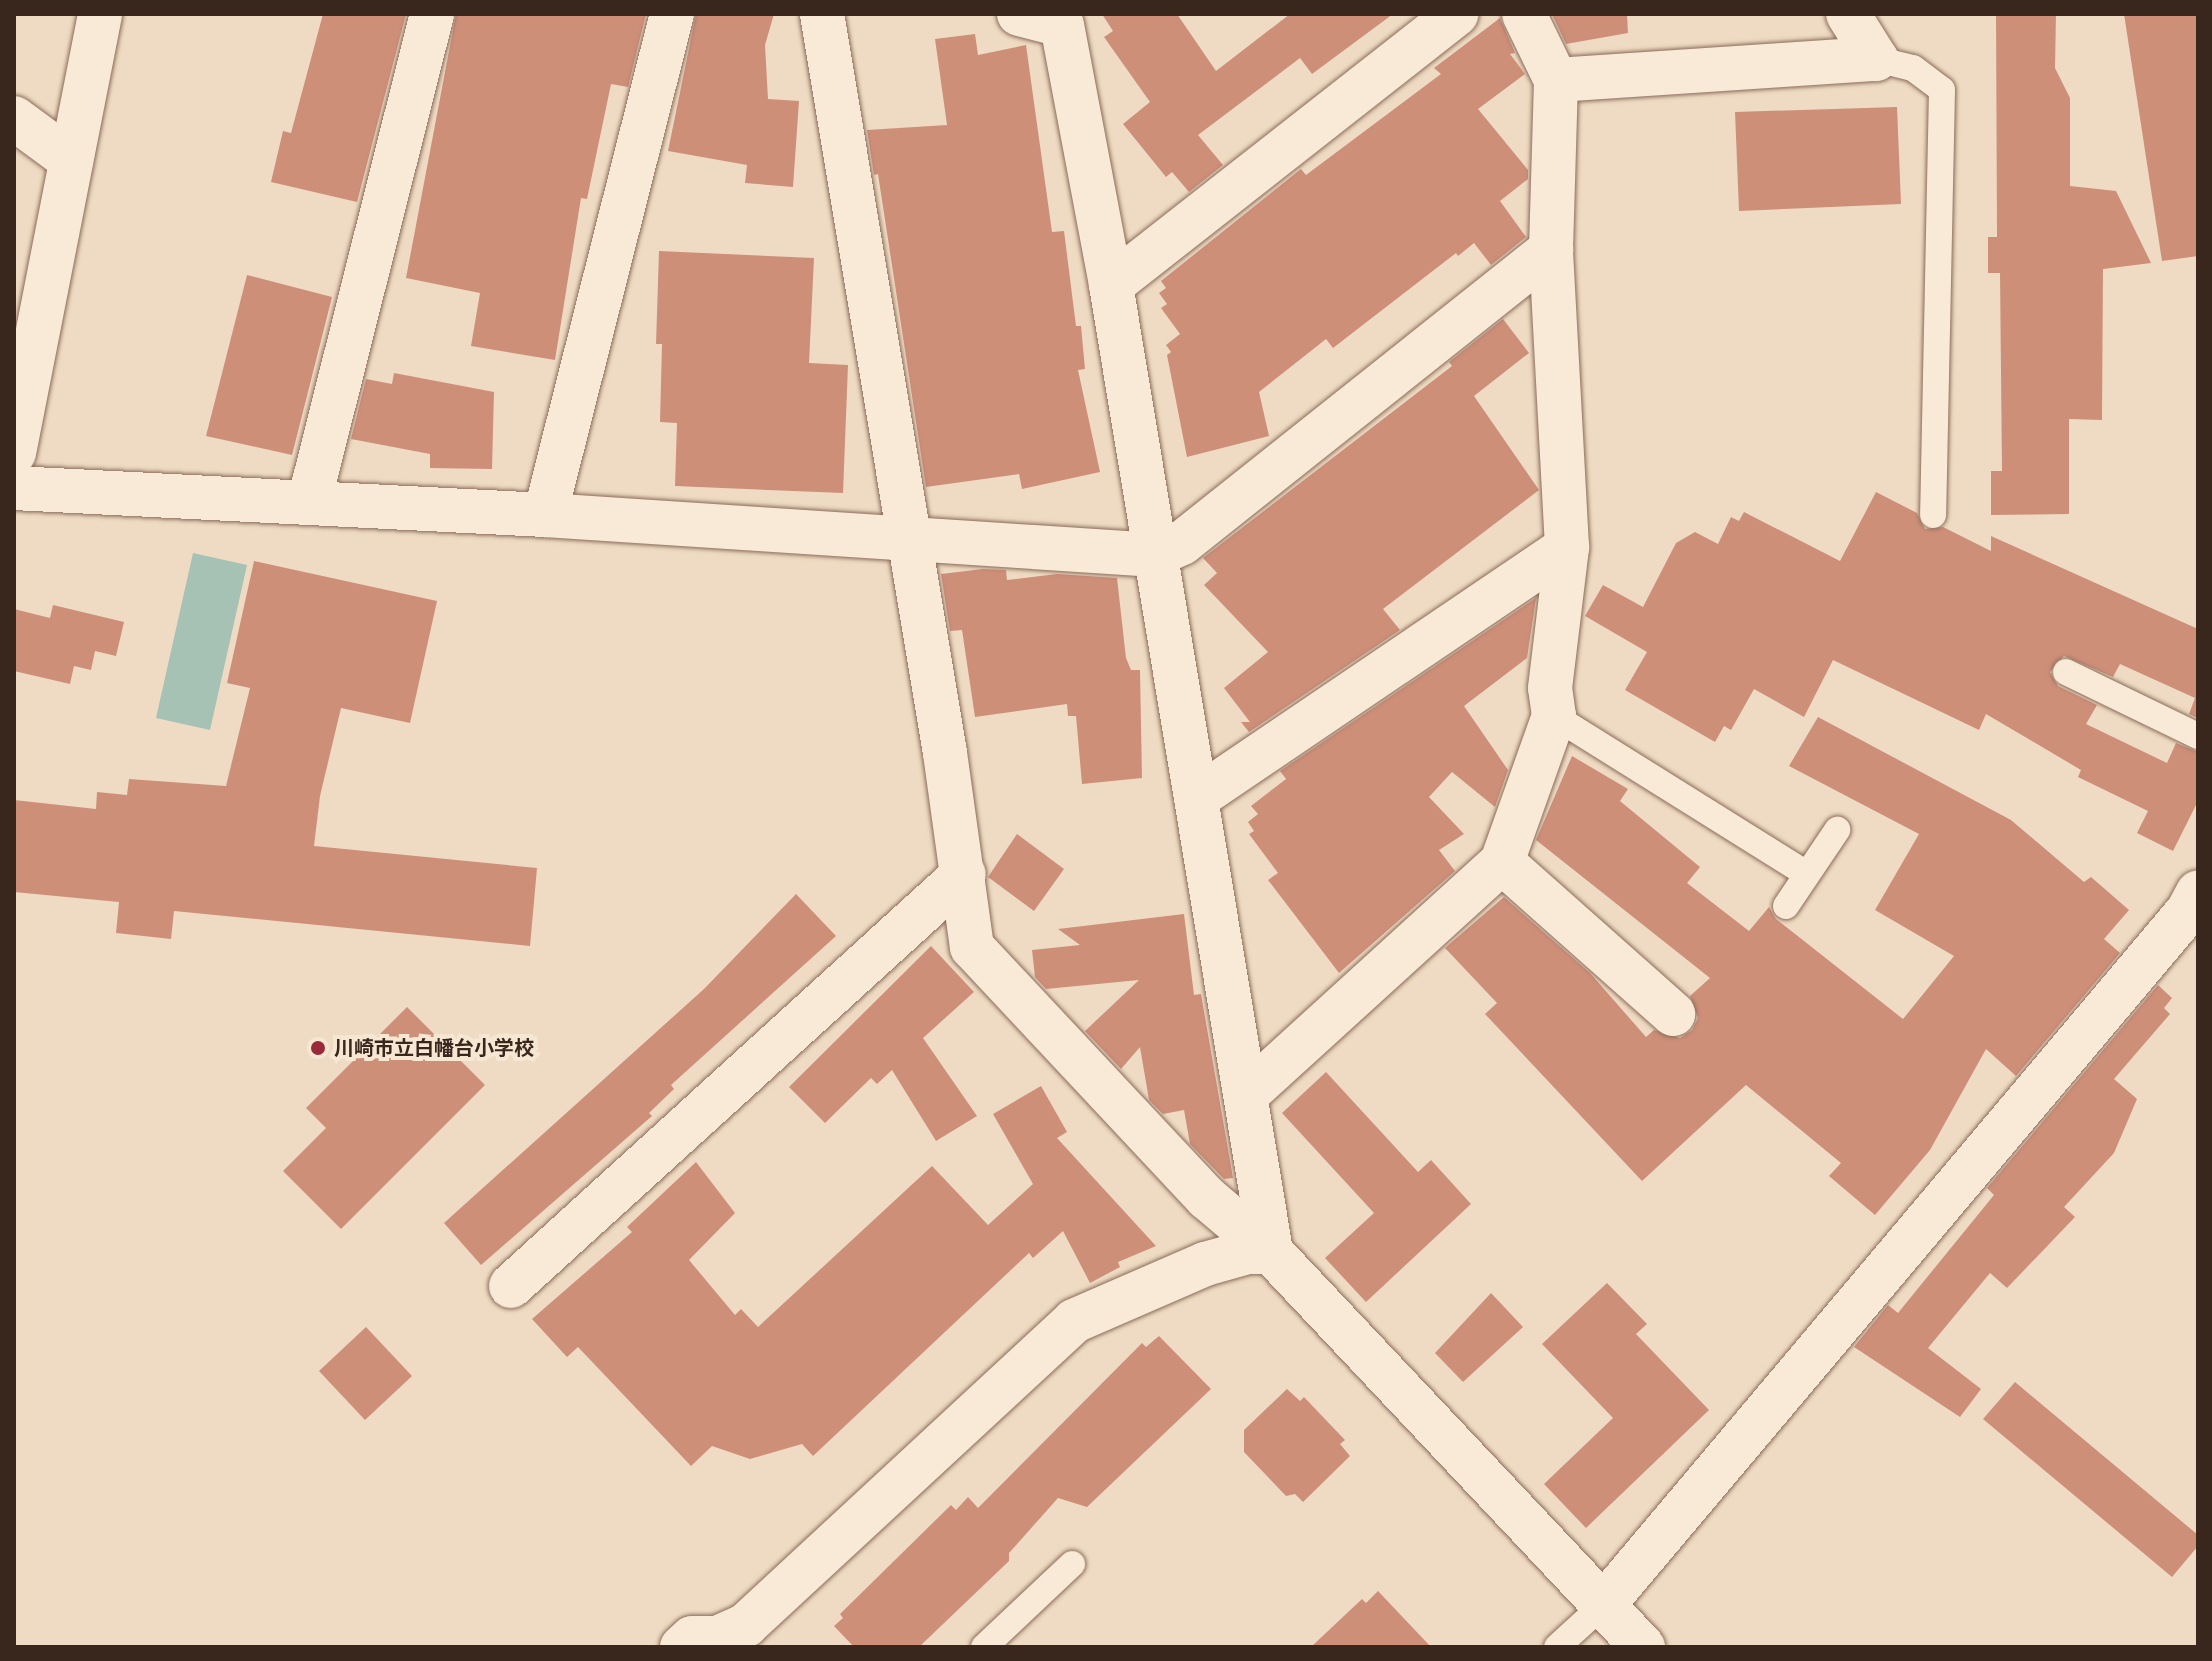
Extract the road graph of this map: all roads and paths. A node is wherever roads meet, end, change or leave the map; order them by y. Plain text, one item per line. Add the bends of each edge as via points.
1 (100, 14) edge
2 (432, 14) edge
3 (672, 14) edge
4 (822, 14) edge
5 (1019, 14) edge
6 (1457, 14) edge
7 (1524, 14) edge
8 (1848, 14) edge
9 (1069, 20) edge
10 (1876, 59) junction
11 (1556, 80) junction
12 (14, 118) edge
13 (71, 160) junction
14 (1551, 249) junction
15 (1111, 285) junction
16 (14, 453) edge
17 (14, 488) edge
18 (309, 502) junction
19 (545, 515) junction
20 (1933, 515) dead end
21 (908, 540) junction
22 (1567, 547) junction
23 (1156, 555) junction
24 (2066, 672) dead end
25 (1554, 716) junction
26 (2198, 736) edge
27 (1198, 797) junction
28 (1837, 830) dead end
29 (1502, 862) junction
30 (964, 874) junction
31 (1807, 874) junction
32 (1786, 906) dead end
33 (2195, 907) edge
34 (1673, 1014) dead end
35 (1247, 1094) junction
36 (1271, 1252) junction
37 (511, 1286) dead end
38 (1072, 1564) dead end
39 (1604, 1604) junction
40 (708, 1644) edge
41 (984, 1647) edge
42 (1557, 1647) edge
43 (1643, 1647) edge

1 - 13 street
2 - 18 street
3 - 19 street
4 - 21 street
5 - 9 street
6 - 15 street
7 - 11 street
8 - 10 street
9 - 15 street
10 - 11 street
10 - 20 lane via 1913,68 1942,90
11 - 14 street
12 - 13 street
13 - 16 street
14 - 22 street
14 - 23 street via 1182,543
15 - 23 street
17 - 18 street
18 - 19 street
19 - 21 street
21 - 23 street
21 - 30 street
22 - 25 street via 1550,688
22 - 27 street
23 - 27 street
24 - 26 lane
25 - 29 street
25 - 31 lane
27 - 35 street
28 - 31 lane
29 - 34 street
29 - 35 street
30 - 36 street via 972,947 1207,1198
30 - 37 street
31 - 32 lane
33 - 39 street
35 - 36 street
36 - 39 street
36 - 40 street via 1248,1252 1205,1264 1074,1321 771,1603 746,1625
38 - 41 lane
39 - 42 lane
39 - 43 street

